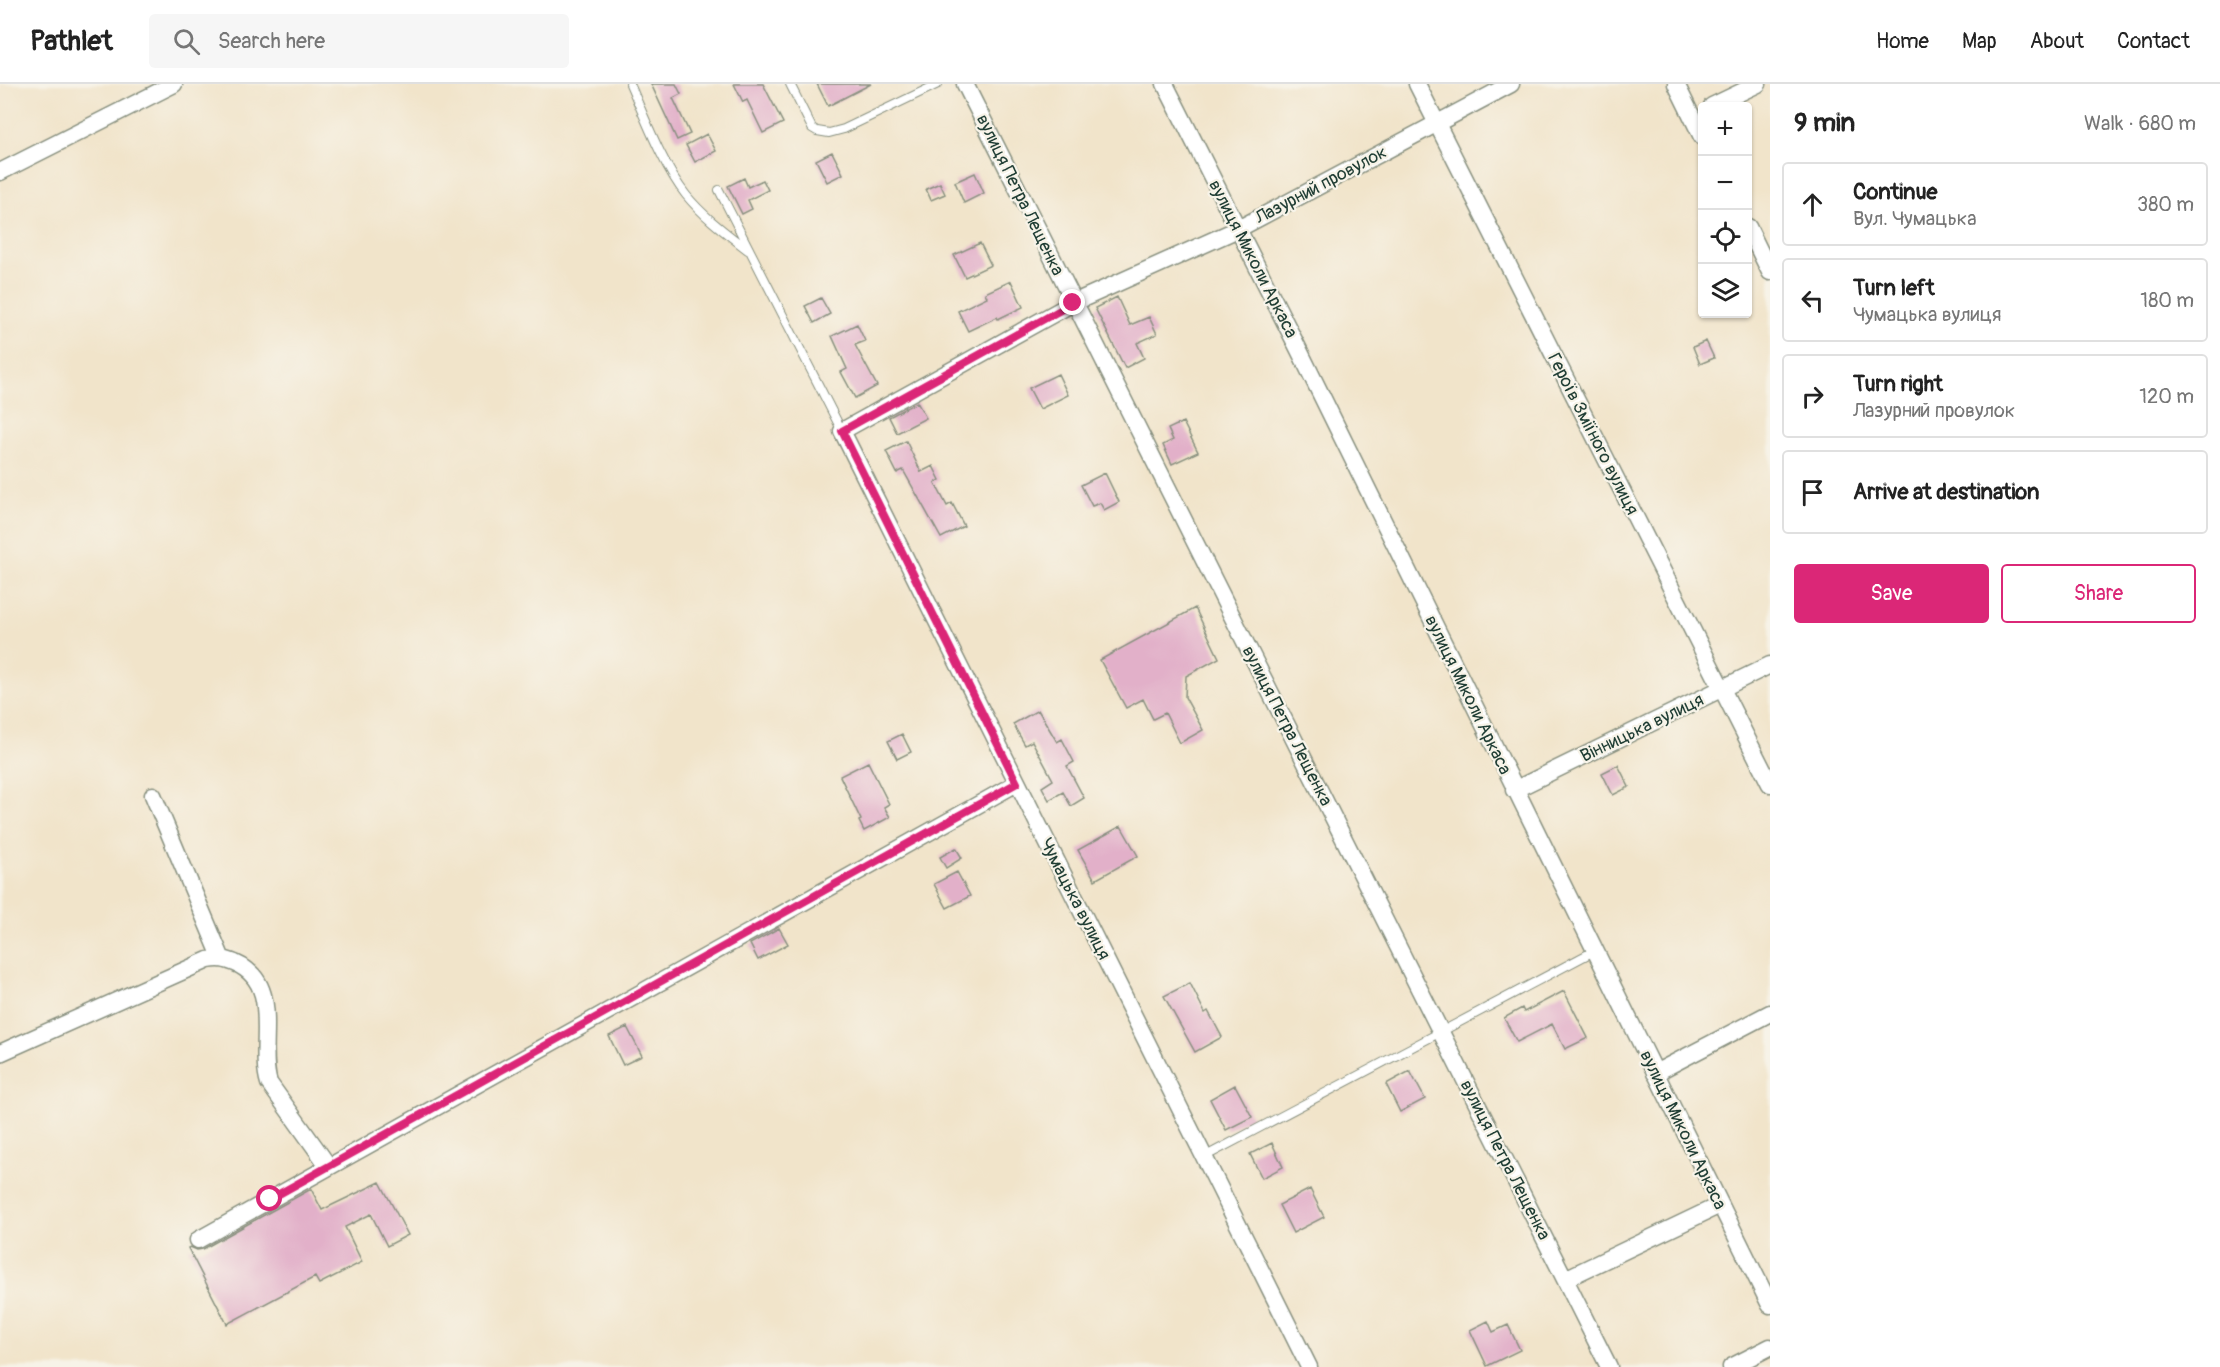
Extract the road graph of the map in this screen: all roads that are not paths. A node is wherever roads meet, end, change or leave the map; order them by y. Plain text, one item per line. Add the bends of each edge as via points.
1 (174, 84) edge
2 (630, 84) edge
3 (790, 84) edge
4 (938, 84) edge
5 (965, 84) edge
6 (1165, 84) edge
7 (1417, 84) edge
8 (1511, 84) edge
9 (1676, 84) edge
10 (1758, 84) edge
11 (1720, 102) edge
12 (1697, 113) edge
13 (1437, 124) junction
14 (0, 172) edge
15 (718, 190) dead end
16 (1238, 229) junction
17 (1752, 235) edge
18 (751, 252) junction
19 (1770, 272) edge
20 (1073, 303) junction
21 (842, 431) junction
22 (1770, 665) edge
23 (1722, 689) junction
24 (1017, 783) junction
25 (1770, 784) edge
26 (1514, 790) junction
27 (153, 795) dead end
28 (1594, 951) junction
29 (221, 957) junction
30 (1770, 1013) edge
31 (1442, 1033) junction
32 (0, 1053) edge
33 (1655, 1073) junction
34 (1203, 1157) junction
35 (329, 1167) junction
36 (1720, 1204) junction
37 (198, 1240) dead end
38 (1565, 1279) junction
39 (1770, 1305) edge
40 (1770, 1347) edge
41 (1309, 1367) edge
42 (1609, 1367) edge
43 (1731, 1367) edge

1 - 14 street
2 - 18 lane via 661,153 685,194 717,227
3 - 4 lane via 812,128 829,134
5 - 20 street, вулиця Петра Лещенка
6 - 16 street, вулиця Миколи Аркаса
7 - 13 street, Героїв Зміїного вулиця
8 - 13 street, Лазурний провулок
9 - 12 street
10 - 11 street
13 - 16 street, Лазурний провулок
13 - 23 street, Героїв Зміїного вулиця
15 - 18 lane
16 - 20 street, Лазурний провулок
16 - 26 street, вулиця Миколи Аркаса
17 - 19 street
18 - 21 lane
20 - 21 street, Лазурний провулок
20 - 31 street, вулиця Петра Лещенка
21 - 24 street, Чумацька вулиця
22 - 23 street, Вінницька вулиця
23 - 25 street, Героїв Зміїного вулиця
23 - 26 street, Вінницька вулиця
24 - 34 street, Чумацька вулиця
24 - 35 street
26 - 28 street, вулиця Миколи Аркаса
27 - 29 street
28 - 31 lane
28 - 33 street, вулиця Миколи Аркаса
29 - 32 street
29 - 35 street via 245,968 265,998 265,1071 269,1083
30 - 33 street
31 - 34 lane
31 - 38 street, вулиця Петра Лещенка
33 - 36 street, вулиця Миколи Аркаса
34 - 41 street, Чумацька вулиця
35 - 37 street
36 - 38 street
36 - 39 street, вулиця Миколи Аркаса
38 - 42 street, вулиця Петра Лещенка
40 - 43 street

